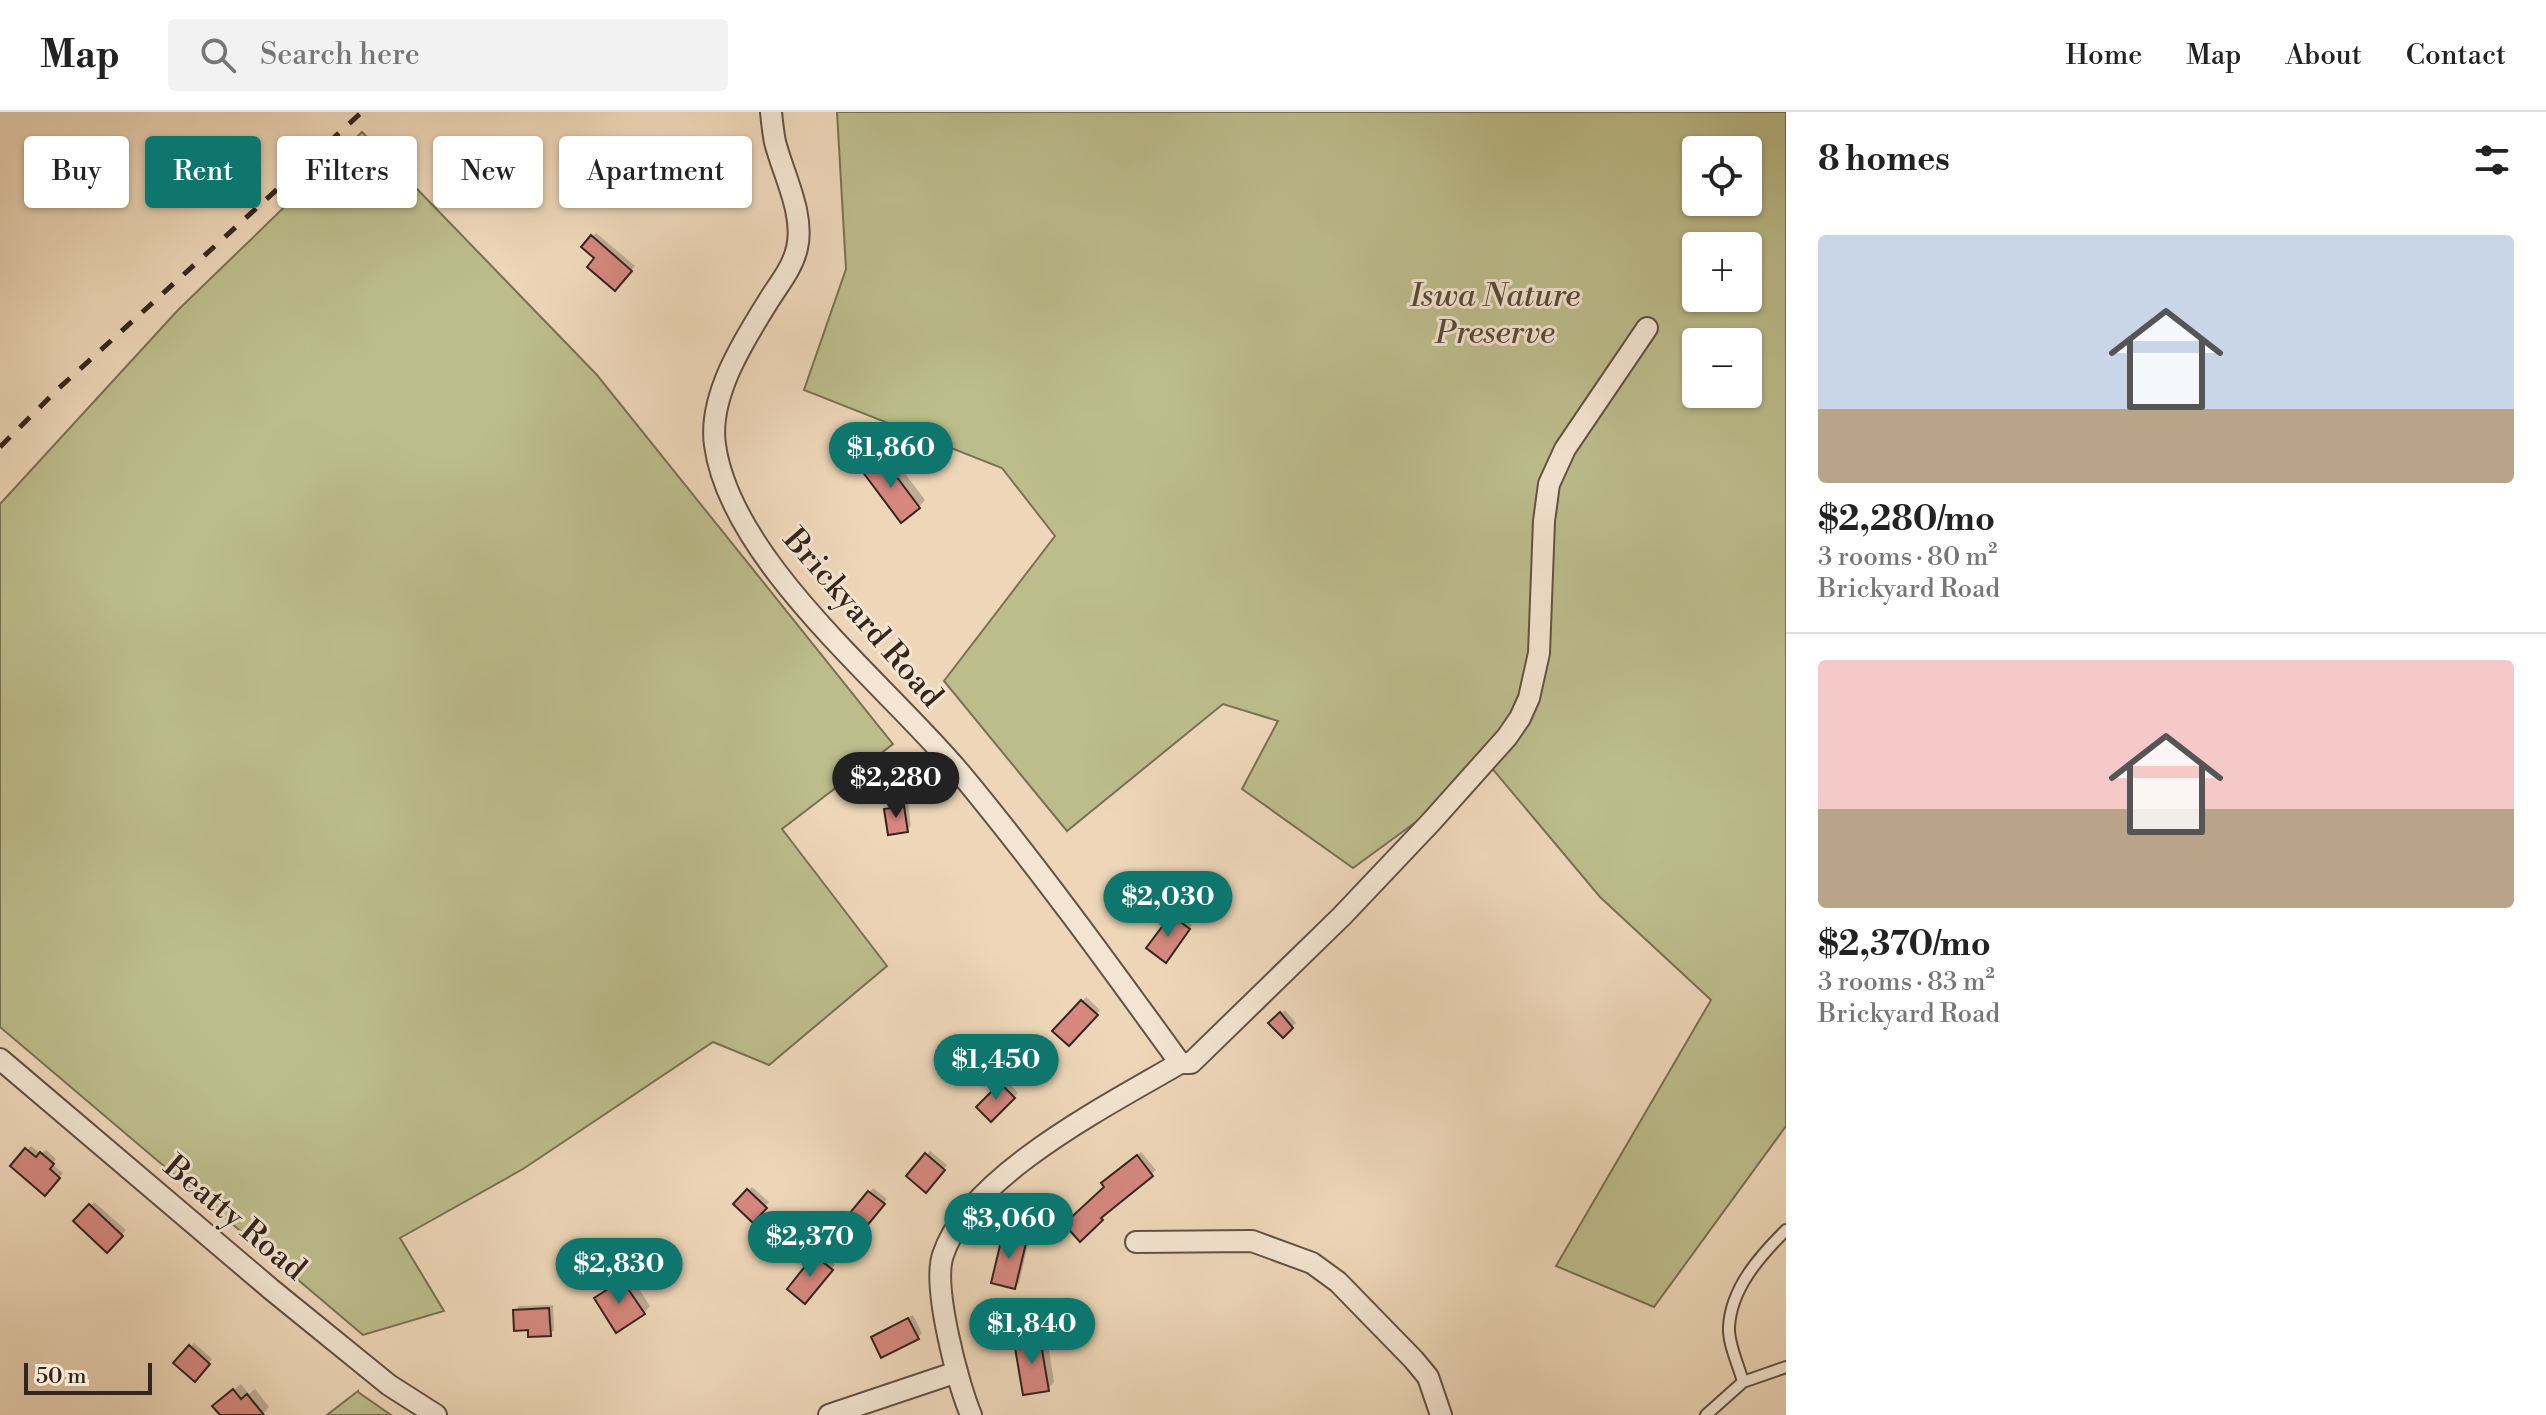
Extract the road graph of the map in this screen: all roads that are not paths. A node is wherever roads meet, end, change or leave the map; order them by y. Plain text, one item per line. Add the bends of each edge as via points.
1 (771, 112) edge
2 (1647, 328) dead end
3 (0, 1059) edge
4 (1180, 1063) junction
5 (1786, 1230) edge
6 (1136, 1242) dead end
7 (1786, 1367) edge
8 (957, 1372) junction
9 (1743, 1382) junction
10 (436, 1415) edge
11 (829, 1415) edge
12 (971, 1415) edge
13 (1441, 1415) edge
14 (1706, 1415) edge

1 - 4 street, Brickyard Road via 798,242 792,263 738,351 716,410 714,440 729,496 782,579 959,773
2 - 4 street via 1565,449 1549,484 1539,653 1520,718 1342,916 1191,1063
3 - 10 street, Beatty Road via 272,1290 389,1385
4 - 8 street via 1021,1163 969,1207 940,1265
5 - 9 lane via 1759,1257 1733,1302 1728,1330
6 - 13 street via 1252,1241 1312,1263 1338,1282 1414,1360 1428,1377
7 - 9 lane
8 - 11 street
8 - 12 street
9 - 14 lane

